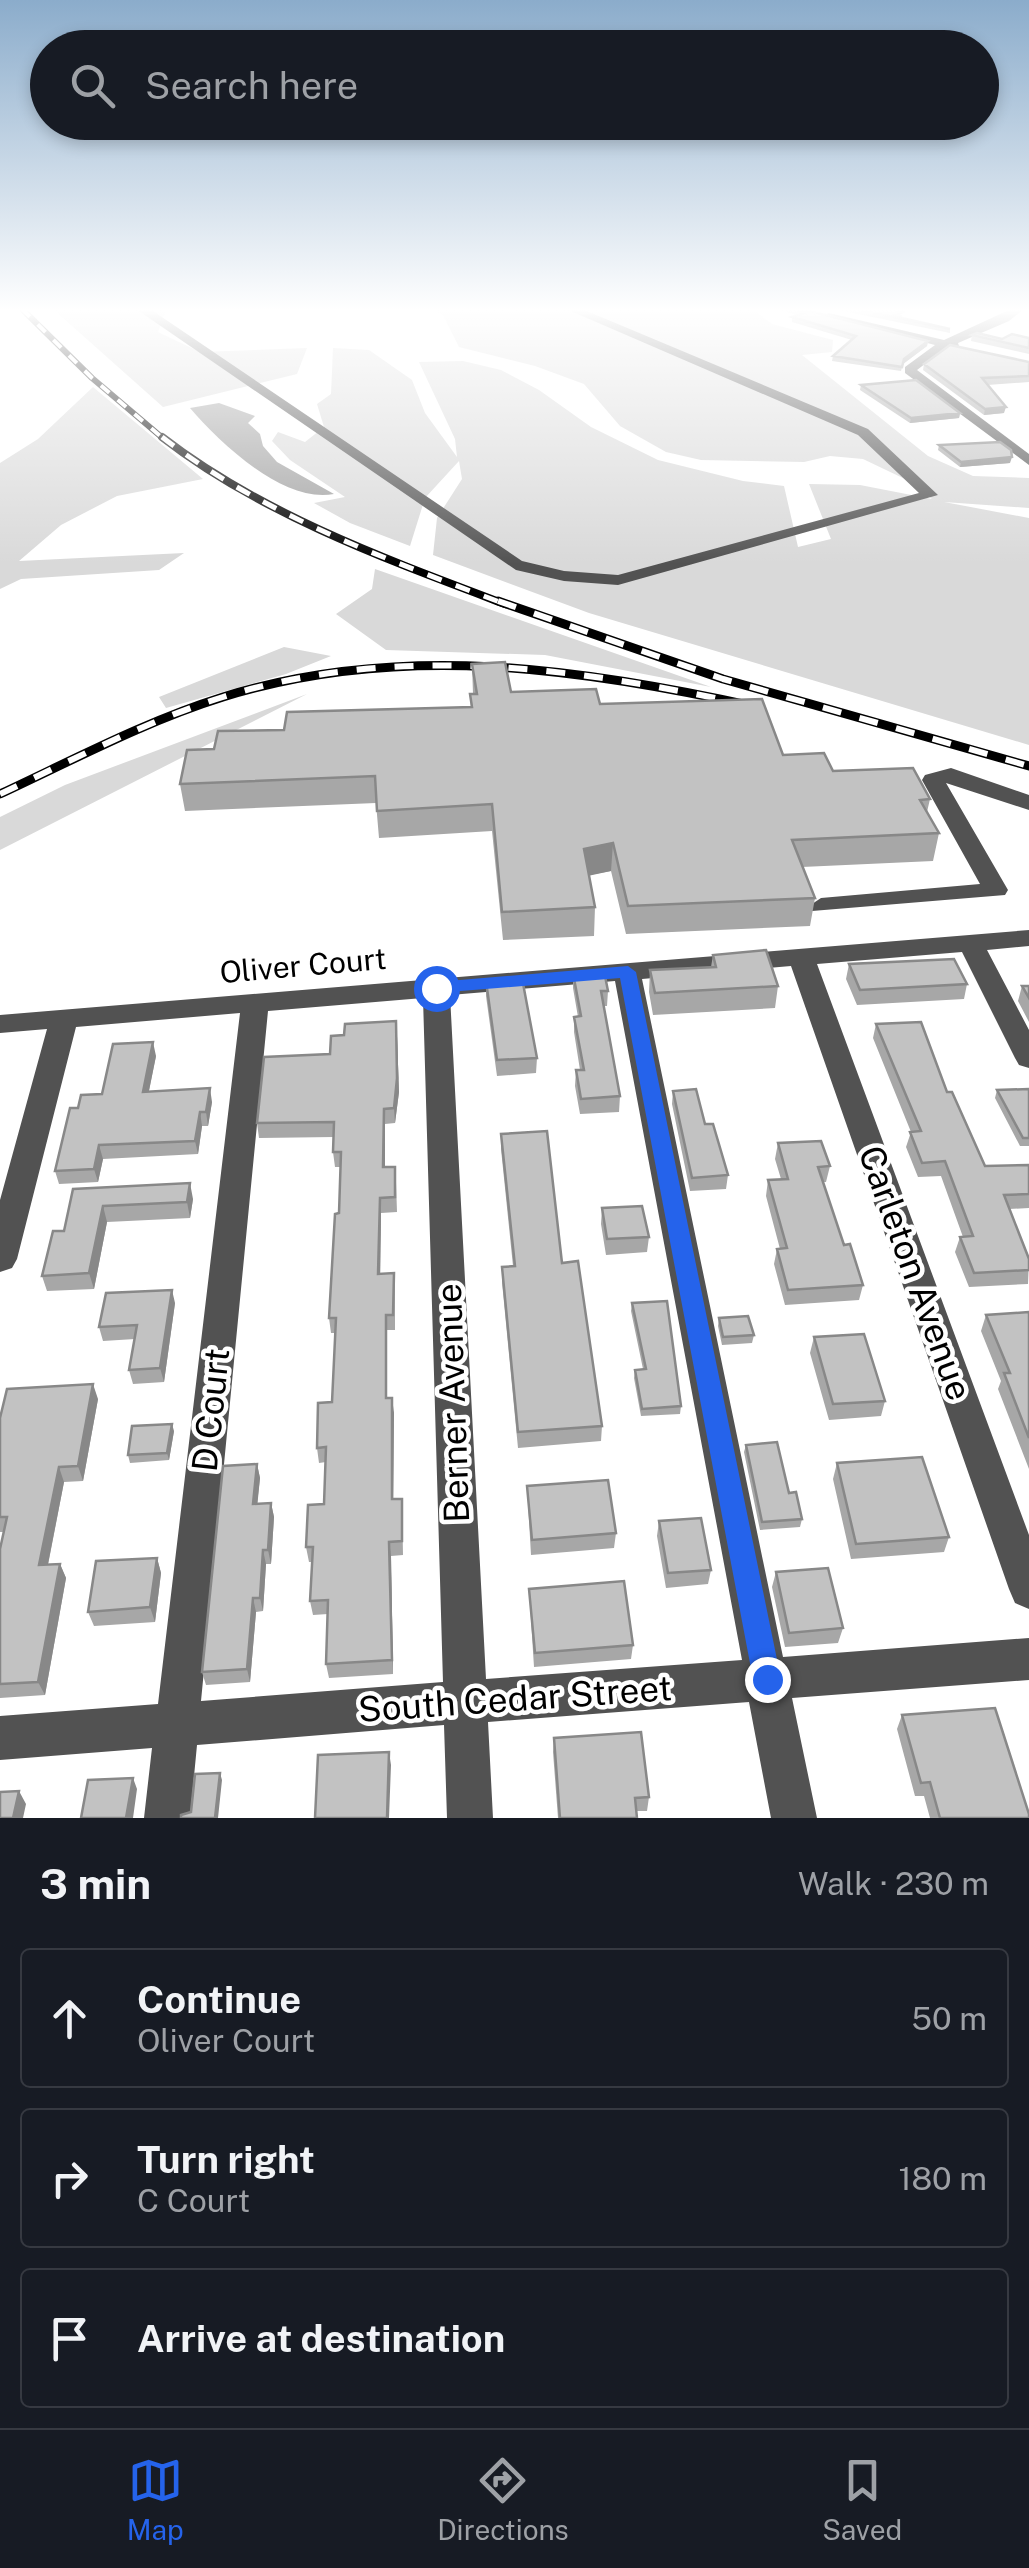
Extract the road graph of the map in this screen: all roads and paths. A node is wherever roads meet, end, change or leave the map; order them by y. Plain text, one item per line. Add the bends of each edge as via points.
1 (266, 394) edge
2 (773, 394) edge
3 (940, 394) edge
4 (1029, 461) edge
5 (1029, 803) edge
6 (821, 906) dead end
7 (1029, 938) edge
8 (971, 943) junction
9 (801, 957) junction
10 (628, 972) junction
11 (436, 988) junction
12 (255, 1003) junction
13 (64, 1019) junction
14 (0, 1024) edge
15 (1029, 1058) edge
16 (0, 1259) edge
17 (1029, 1589) edge
18 (1029, 1659) edge
19 (767, 1679) junction
20 (465, 1702) junction
21 (178, 1725) junction
22 (0, 1738) edge
23 (167, 1818) edge
24 (470, 1818) edge
25 (794, 1818) edge

1 - 2 street via 516,565 564,576 618,580 930,496 863,432
3 - 4 street
5 - 6 street via 951,776 934,780 996,890
7 - 8 street, Oliver Court
8 - 9 street, Oliver Court
8 - 15 street
9 - 10 street, Oliver Court
9 - 17 street, Carleton Avenue
10 - 11 street, Oliver Court
10 - 19 street
11 - 12 street, Oliver Court
11 - 20 street, Berner Avenue
12 - 13 street, Oliver Court
12 - 21 street, D Court
13 - 14 street, Oliver Court
13 - 16 street
18 - 19 street, South Cedar Street
19 - 20 street, South Cedar Street
19 - 25 street
20 - 21 street, South Cedar Street
20 - 24 street, Berner Avenue
21 - 22 street, South Cedar Street
21 - 23 street, D Court

